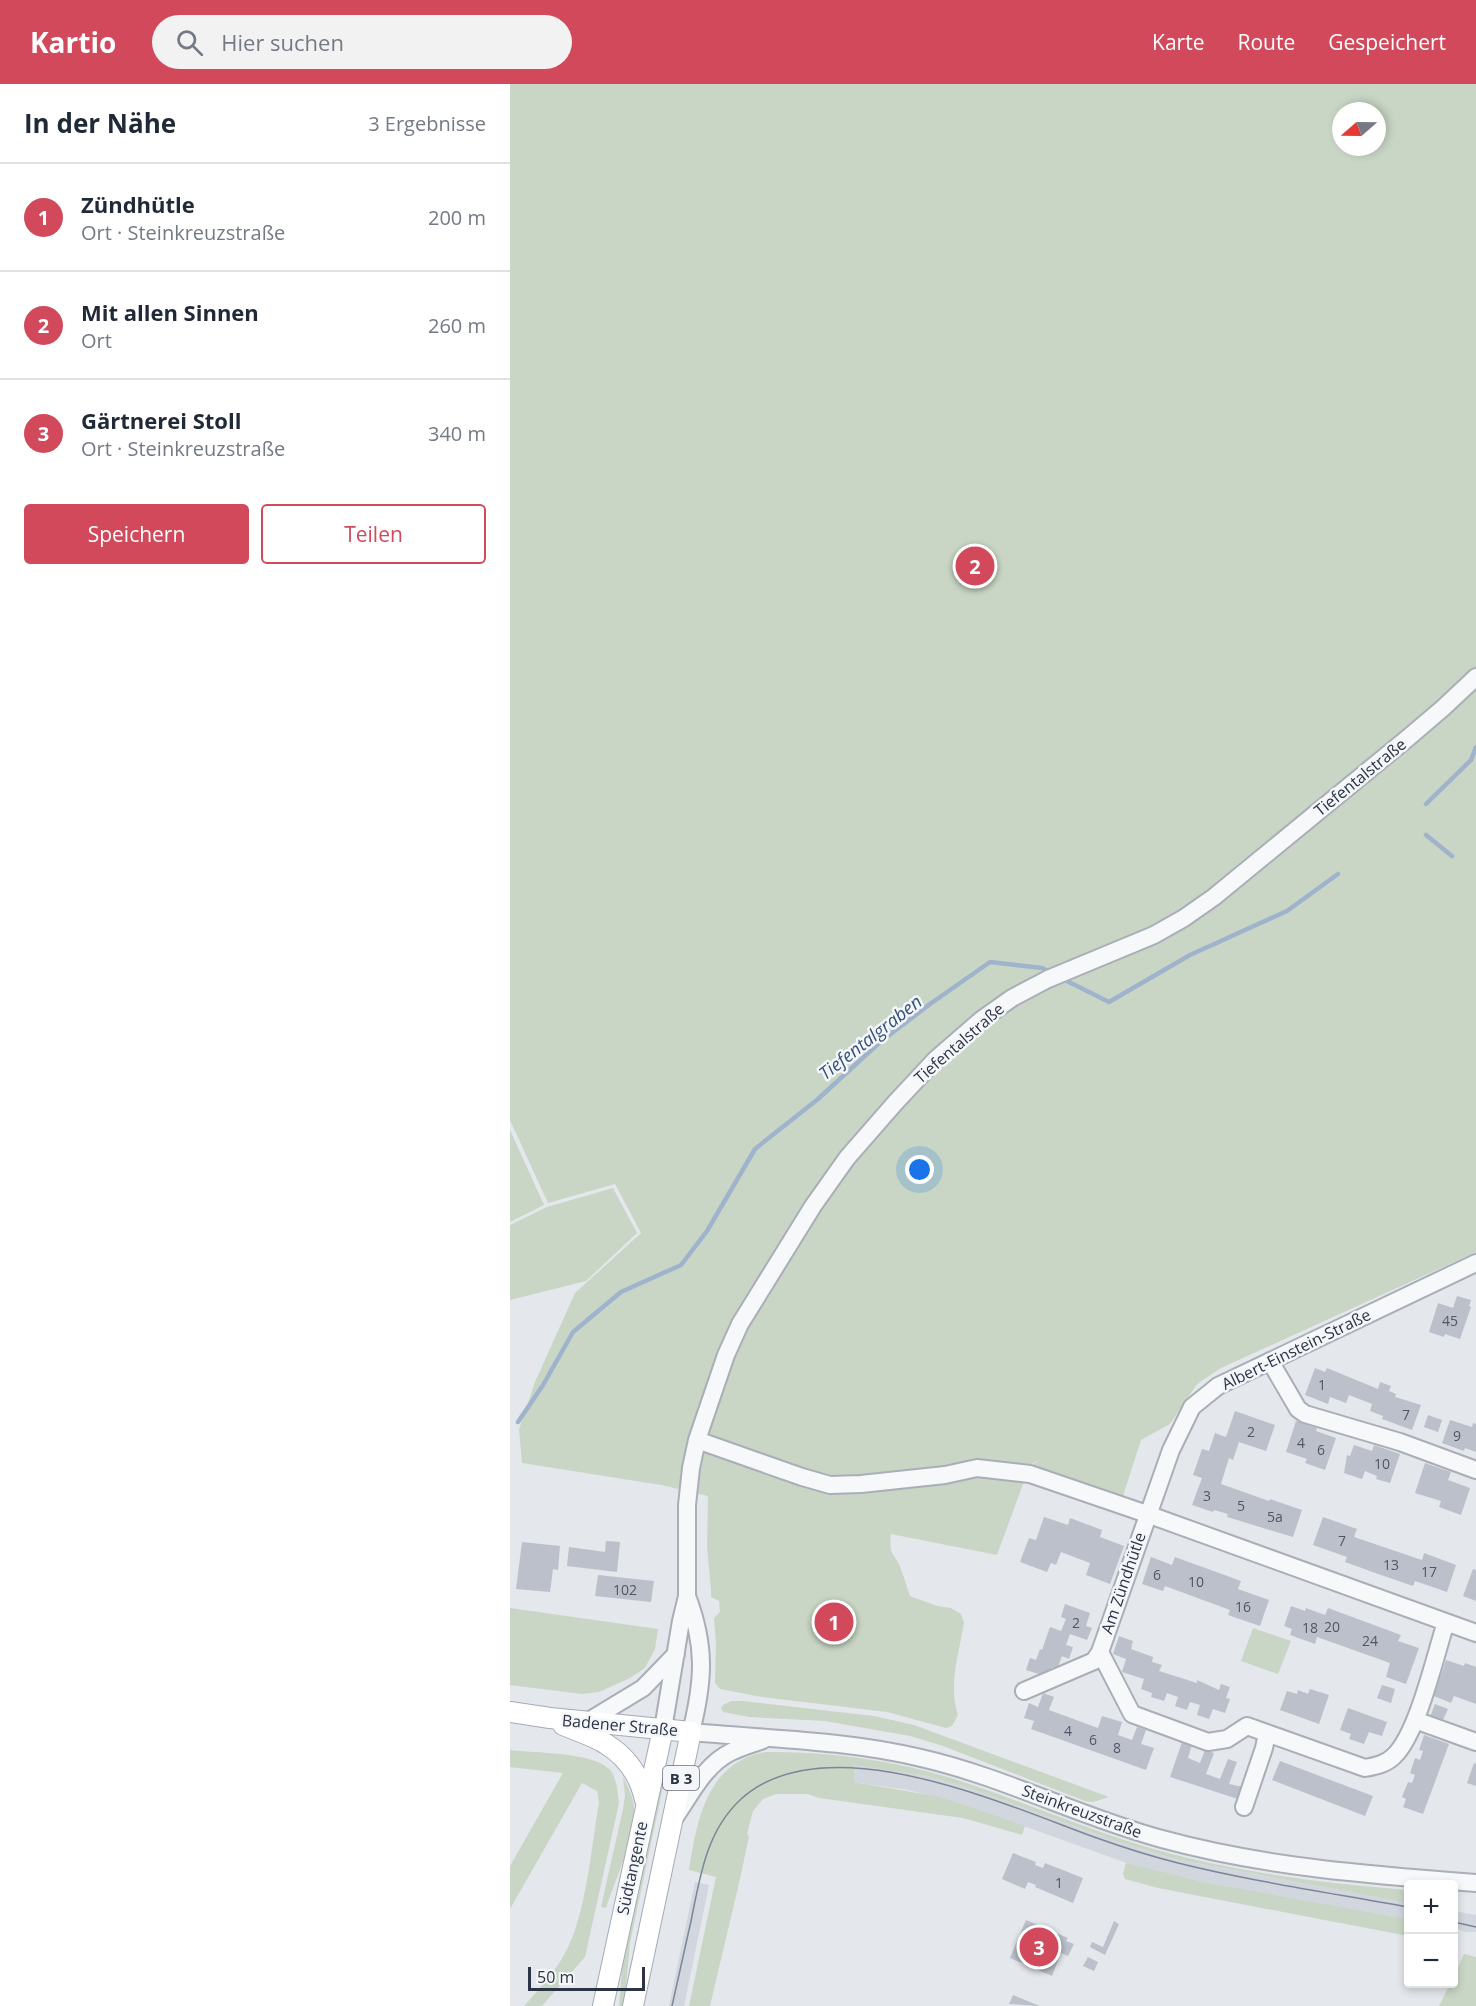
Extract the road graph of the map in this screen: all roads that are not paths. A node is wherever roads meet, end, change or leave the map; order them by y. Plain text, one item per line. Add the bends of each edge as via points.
1 (1476, 677) edge
2 (1474, 1269) edge
3 (1270, 1361) junction
4 (697, 1440) junction
5 (1476, 1470) edge
6 (1147, 1514) junction
7 (687, 1596) junction
8 (1446, 1622) junction
9 (1476, 1633) edge
10 (1100, 1652) junction
11 (676, 1654) junction
12 (1024, 1691) dead end
13 (510, 1712) edge
14 (549, 1718) junction
15 (1415, 1720) junction
16 (587, 1722) junction
17 (663, 1730) junction
18 (691, 1732) junction
19 (1267, 1733) junction
20 (769, 1738) junction
21 (1476, 1742) edge
22 (646, 1802) junction
23 (1244, 1807) dead end
24 (670, 1824) junction
25 (1476, 1883) edge
26 (603, 2006) edge
27 (633, 2006) edge

1 - 4 street, Tiefentalstraße via 1409,738 1214,897 1154,935 1012,998 945,1052 895,1103 813,1206 740,1324
2 - 3 street, Albert-Einstein-Straße
3 - 5 street via 1298,1409 1305,1414
3 - 6 street, Albert-Einstein-Straße via 1218,1386 1192,1407
4 - 6 street via 830,1485 945,1475 977,1468 1030,1474
4 - 7 street, Tiefentalstraße via 687,1505
6 - 8 street
6 - 10 street, Am Zündhütle
7 - 11 street, Tiefentalstraße
7 - 18 street, Tiefentalstraße via 702,1647 700,1688
8 - 9 street
8 - 15 street, Am Zündhütle
10 - 12 street, Am Zündhütle via 1094,1661
10 - 19 street, Am Zündhütle via 1132,1714 1208,1742 1227,1739 1247,1726
11 - 16 street via 643,1688
11 - 17 street, Tiefentalstraße
13 - 14 main road, Badener Straße
14 - 16 main road, Badener Straße
14 - 22 main road, Badener Straße via 606,1743 636,1773
15 - 19 street, Am Zündhütle via 1395,1756 1382,1765 1365,1768
15 - 21 street
16 - 17 main road, Badener Straße
17 - 18 main road, Badener Straße
17 - 22 main road, Südtangente / B 3
18 - 20 street, Steinkreuzstraße
18 - 24 main road, Südtangente / B 3
19 - 23 street
20 - 24 street via 729,1753 711,1766
20 - 25 street, Steinkreuzstraße via 849,1745 929,1760 1121,1827 1234,1857 1323,1870
22 - 26 main road, Südtangente / B 3
24 - 27 main road, Südtangente / B 3

